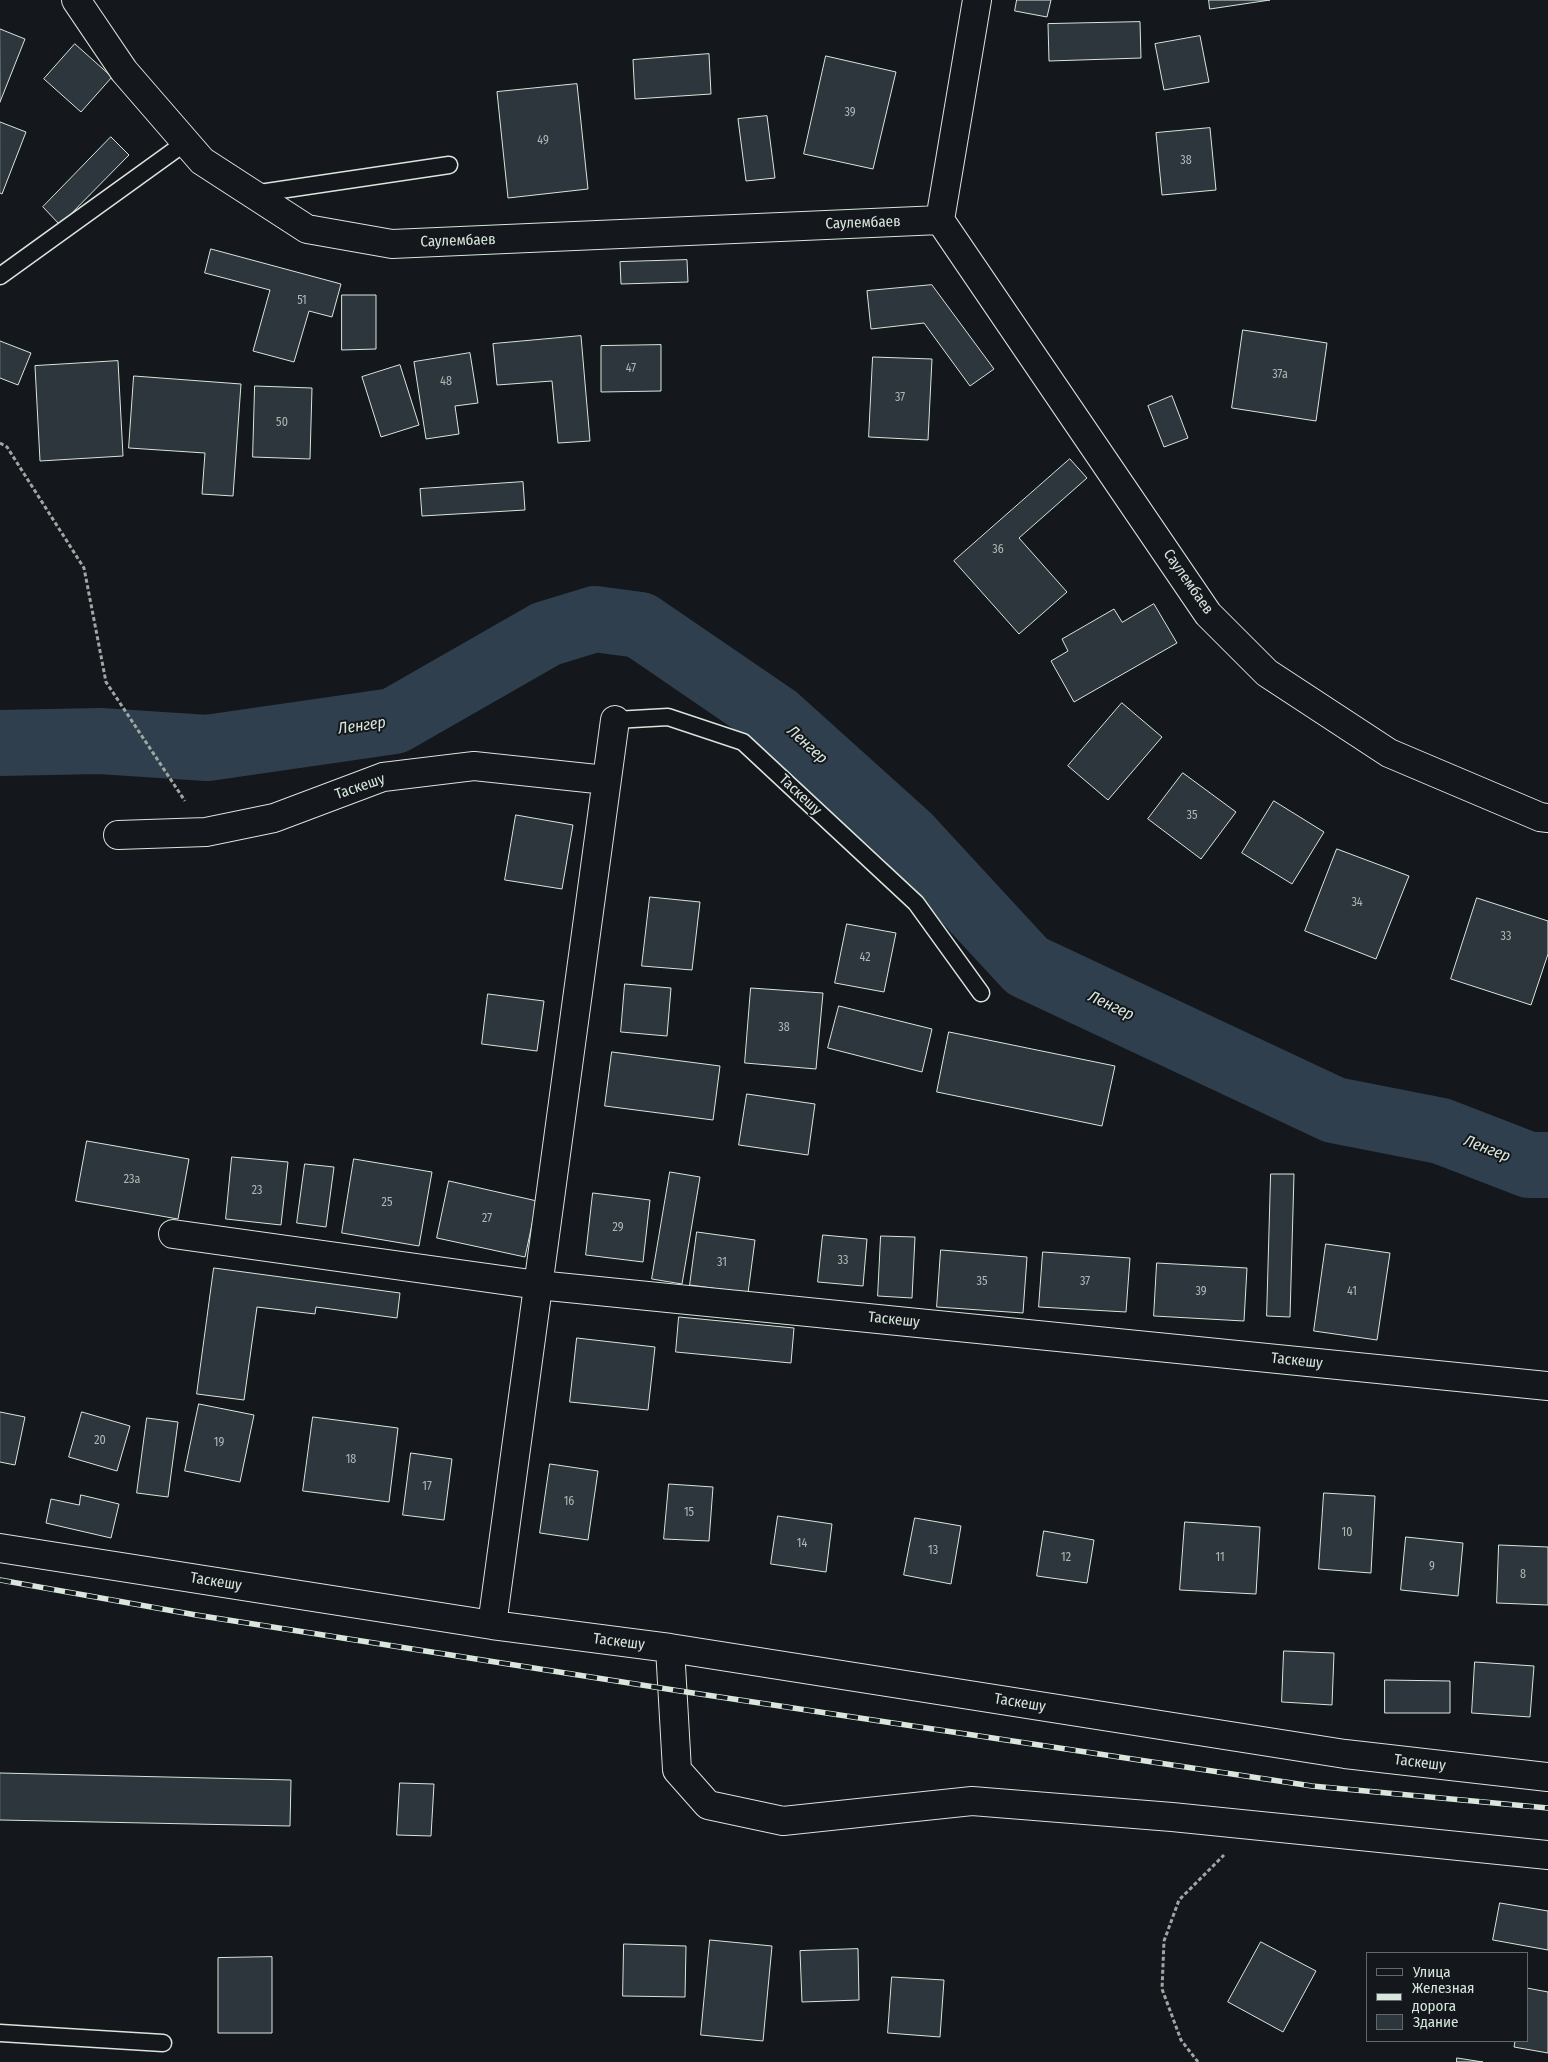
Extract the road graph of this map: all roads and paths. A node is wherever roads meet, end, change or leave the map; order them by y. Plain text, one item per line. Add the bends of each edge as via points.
1 (76, 0) edge
2 (977, 0) edge
3 (186, 142) junction
4 (449, 166) dead end
5 (253, 194) junction
6 (940, 220) junction
7 (0, 276) edge
8 (0, 443) edge
9 (615, 720) joint
10 (606, 780) junction
11 (1548, 818) edge
12 (206, 832) junction
13 (118, 835) dead end
14 (981, 993) dead end
15 (173, 1234) dead end
16 (538, 1285) junction
17 (1548, 1386) edge
18 (0, 1548) edge
19 (492, 1625) junction
20 (670, 1648) junction
21 (1548, 1777) edge
22 (1255, 1825) junction
23 (1548, 1854) edge
24 (0, 2033) edge
25 (163, 2044) dead end
26 (1198, 2062) edge

1 - 3 street, Саулембаев via 124,71
2 - 6 street
3 - 5 street, Саулембаев via 202,160
3 - 7 lane
4 - 5 lane
5 - 6 street, Саулембаев via 307,229 392,244
6 - 11 street, Саулембаев via 1208,614 1267,673 1389,753
8 - 12 path via 7,447 84,568 106,682
9 - 10 street, Таскешу
9 - 14 lane, Таскешу via 668,717 742,742 916,903
10 - 12 street, Таскешу via 474,766 383,777 274,818
10 - 16 street, Таскешу
12 - 13 street, Таскешу
15 - 16 street, Таскешу
16 - 17 street, Таскешу
16 - 19 street, Таскешу
18 - 19 street, Таскешу
19 - 20 street, Таскешу
20 - 21 street, Таскешу via 1345,1754
20 - 22 street via 677,1770 708,1805 783,1821 972,1801
22 - 23 street
22 - 26 path via 1179,1900 1164,1941 1162,1989 1181,2040
24 - 25 lane

